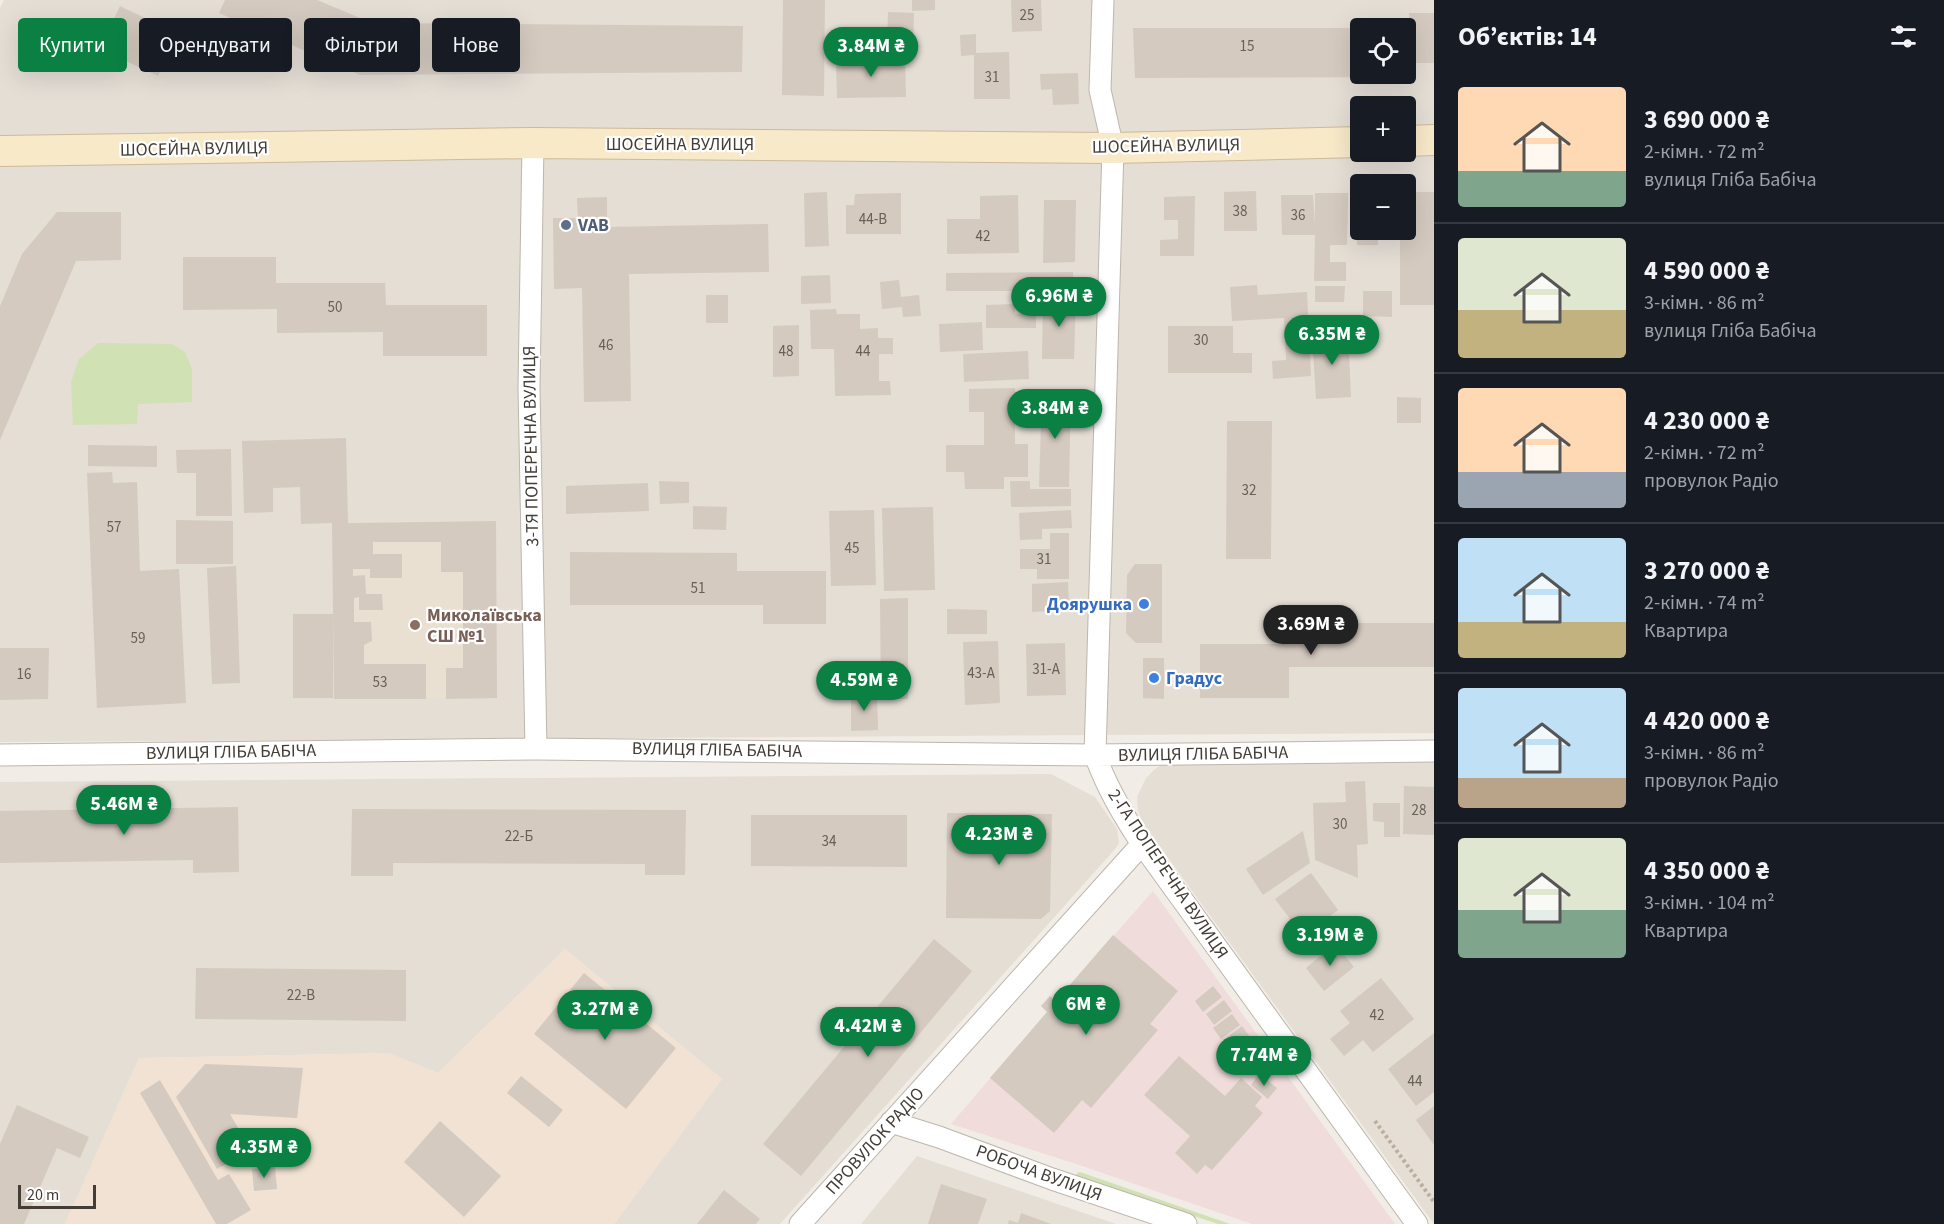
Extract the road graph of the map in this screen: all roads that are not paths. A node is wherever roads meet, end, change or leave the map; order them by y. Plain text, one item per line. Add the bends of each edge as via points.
1 (1103, 0) edge
2 (1434, 140) edge
3 (1416, 141) edge
4 (1350, 142) edge
5 (533, 143) junction
6 (1113, 148) junction
7 (0, 151) edge
8 (536, 748) junction
9 (1434, 751) edge
10 (1095, 755) junction
11 (0, 756) edge
12 (1142, 844) junction
13 (891, 1122) junction
14 (800, 1224) edge
15 (1186, 1224) edge
16 (1417, 1224) edge

1 - 6 street, 2-ГА ПОПЕРЕЧНА ВУЛИЦЯ via 1100,90
2 - 3 street
4 - 6 street, ШОСЕЙНА ВУЛИЦЯ
5 - 6 street, ШОСЕЙНА ВУЛИЦЯ
5 - 7 street, ШОСЕЙНА ВУЛИЦЯ
5 - 8 street, 3-ТЯ ПОПЕРЕЧНА ВУЛИЦЯ via 529,387
6 - 10 street, 2-ГА ПОПЕРЕЧНА ВУЛИЦЯ
8 - 10 street, ВУЛИЦЯ ГЛІБА БАБІЧА
8 - 11 street, ВУЛИЦЯ ГЛІБА БАБІЧА
9 - 10 street, ВУЛИЦЯ ГЛІБА БАБІЧА
10 - 12 street, 2-ГА ПОПЕРЕЧНА ВУЛИЦЯ via 1119,809
12 - 13 street, ПРОВУЛОК РАДІО
12 - 16 street, 2-ГА ПОПЕРЕЧНА ВУЛИЦЯ
13 - 14 street, ПРОВУЛОК РАДІО
13 - 15 street, РОБОЧА ВУЛИЦЯ

